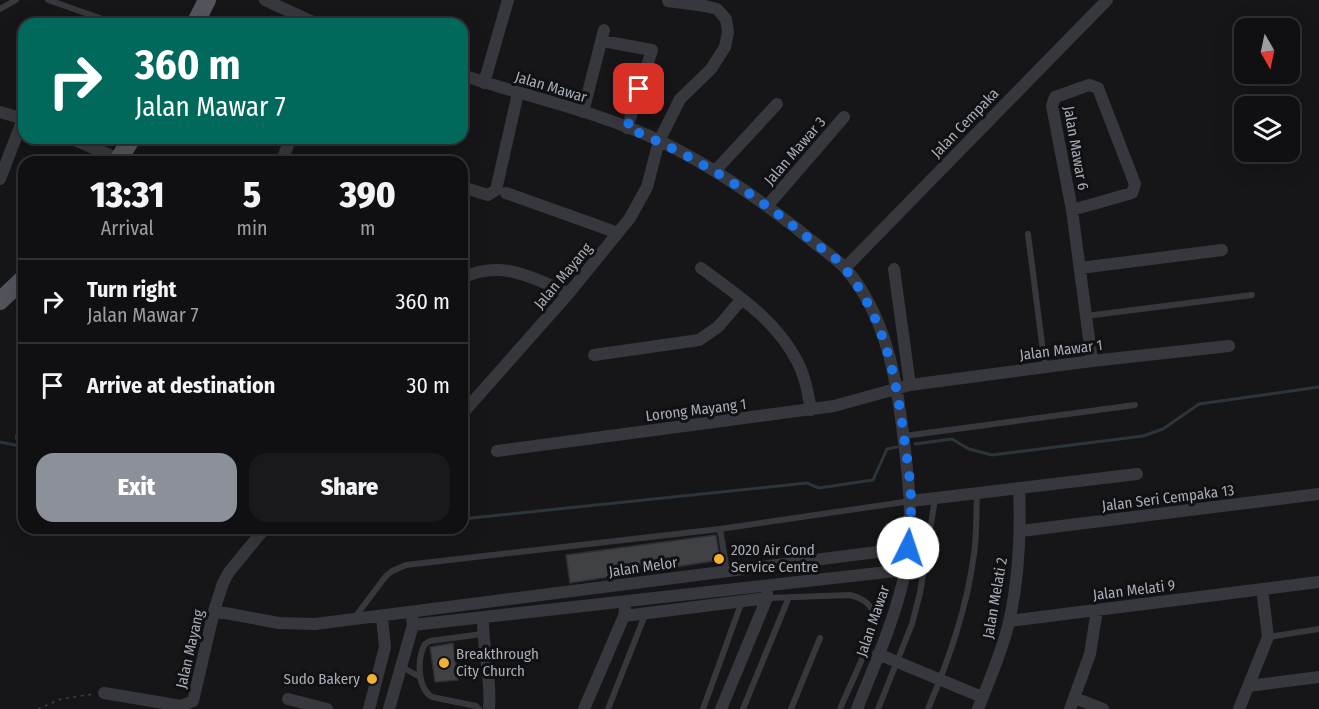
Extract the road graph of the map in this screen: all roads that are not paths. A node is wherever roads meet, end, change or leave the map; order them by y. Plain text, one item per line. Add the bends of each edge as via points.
1 (16, 0) edge
2 (48, 0) edge
3 (207, 0) edge
4 (265, 0) edge
5 (508, 0) edge
6 (1107, 0) edge
7 (668, 1) edge
8 (705, 3) edge
9 (0, 9) edge
10 (100, 18) edge
11 (198, 18) edge
12 (304, 18) edge
13 (468, 77) edge
14 (484, 82) junction
15 (518, 93) junction
16 (777, 104) dead end
17 (0, 112) edge
18 (583, 112) junction
19 (18, 117) edge
20 (844, 117) dead end
21 (627, 128) junction
22 (18, 134) edge
23 (659, 141) junction
24 (84, 144) edge
25 (103, 144) edge
26 (100, 151) junction
27 (110, 156) edge
28 (715, 171) junction
29 (0, 179) edge
30 (468, 189) edge
31 (506, 193) dead end
32 (768, 205) junction
33 (1072, 210) junction
34 (618, 233) junction
35 (1028, 234) dead end
36 (1222, 250) dead end
37 (701, 268) dead end
38 (845, 268) junction
39 (1080, 268) junction
40 (894, 269) dead end
41 (468, 276) edge
42 (18, 287) edge
43 (569, 293) junction
44 (1252, 295) dead end
45 (742, 299) junction
46 (0, 301) edge
47 (1086, 316) junction
48 (1229, 346) dead end
49 (904, 349) junction
50 (889, 351) junction
51 (594, 356) dead end
52 (1092, 361) junction
53 (1045, 367) junction
54 (903, 386) junction
55 (1135, 405) dead end
56 (468, 407) edge
57 (811, 410) junction
58 (904, 436) junction
59 (497, 451) dead end
60 (1137, 474) dead end
61 (1019, 488) junction
62 (977, 494) junction
63 (1319, 494) edge
64 (935, 498) junction
65 (911, 501) junction
66 (720, 529) junction
67 (1021, 531) junction
68 (260, 534) edge
69 (908, 548) junction
70 (905, 570) junction
71 (728, 571) junction
72 (1319, 582) edge
73 (1262, 589) junction
74 (730, 590) junction
75 (767, 592) junction
76 (562, 593) junction
77 (789, 597) junction
78 (625, 601) junction
79 (743, 601) junction
80 (564, 608) junction
81 (214, 610) junction
82 (1096, 610) junction
83 (645, 614) junction
84 (624, 616) junction
85 (382, 617) junction
86 (483, 617) junction
87 (412, 619) junction
88 (353, 620) junction
89 (1009, 621) junction
90 (1319, 630) edge
91 (482, 633) junction
92 (1268, 637) junction
93 (820, 638) dead end
94 (878, 654) junction
95 (899, 662) junction
96 (401, 667) junction
97 (420, 677) junction
98 (1319, 677) edge
99 (940, 679) junction
100 (1249, 686) junction
101 (104, 693) road end
102 (288, 699) dead end
103 (980, 703) edge
104 (1073, 704) edge
105 (327, 709) edge
106 (369, 709) edge
107 (389, 709) edge
108 (479, 709) edge
109 (489, 709) edge
110 (584, 709) edge
111 (608, 709) edge
112 (703, 709) edge
113 (721, 709) edge
114 (743, 709) edge
115 (791, 709) edge
116 (840, 709) edge
117 (857, 709) edge
118 (878, 709) edge
119 (928, 709) edge
120 (1103, 709) edge
121 (1239, 709) edge

1 - 9 lane
2 - 10 lane
3 - 11 main road
4 - 12 street
5 - 14 street
6 - 38 street, Jalan Cempaka
7 - 8 street
8 - 23 street, Jalan Mayang via 726,19 725,47 711,69 680,99
13 - 14 street, Jalan Mawar
14 - 15 street, Jalan Mawar
15 - 18 street, Jalan Mawar
15 - 30 street via 496,190 488,195
16 - 28 street
17 - 19 street
18 - 21 street, Jalan Mawar
18 - 21 street via 603,36 652,50
20 - 32 street, Jalan Mawar 3
21 - 23 street, Jalan Mawar
22 - 29 street
23 - 28 street, Jalan Mawar
23 - 34 street, Jalan Mayang via 647,187
24 - 26 street
25 - 26 street
26 - 27 street
28 - 32 street, Jalan Mawar
31 - 34 street
32 - 38 street, Jalan Mawar
33 - 33 street, Jalan Mawar 6 via 1052,106 1055,97 1094,85 1135,190
33 - 39 street, Jalan Mawar 6
34 - 43 street, Jalan Mayang
35 - 53 lane
36 - 39 street
37 - 45 street
38 - 50 street, Jalan Mawar via 873,312
39 - 47 street, Jalan Mawar 6
40 - 49 street
41 - 43 street via 486,270 510,270
42 - 46 main road
43 - 56 street, Jalan Mayang
44 - 47 lane
45 - 51 street via 718,327 699,340
45 - 57 street via 786,342 798,362
47 - 52 street, Jalan Mawar 6
48 - 52 street, Jalan Mawar 1
49 - 50 street
49 - 54 street
50 - 54 street, Jalan Mawar
52 - 53 street, Jalan Mawar 1
53 - 54 street, Jalan Mawar 1
54 - 57 street, Lorong Mayang 1
54 - 58 street, Jalan Mawar
55 - 58 lane
57 - 59 street, Lorong Mayang 1
58 - 65 street, Jalan Mawar
60 - 61 street
61 - 62 street
61 - 67 street, Jalan Melati 2
62 - 64 street
62 - 99 lane via 975,552 968,591 957,636
63 - 67 street, Jalan Seri Cempaka 13
64 - 65 street
64 - 95 lane via 920,593
65 - 66 lane
65 - 69 street, Jalan Mawar
66 - 71 lane
66 - 88 lane via 406,565 386,576
67 - 89 street, Jalan Melati 2
68 - 81 street, Jalan Mayang via 229,572
69 - 70 street, Jalan Mawar
69 - 71 street, Jalan Melor
70 - 75 street, Jalan Melor
70 - 94 street, Jalan Mawar
71 - 74 street
71 - 76 street, Jalan Melor
72 - 73 street, Jalan Melati 9
73 - 82 street, Jalan Melati 9
73 - 92 street
74 - 75 street, Jalan Melor
74 - 78 street, Jalan Melor
75 - 77 lane
75 - 79 street
75 - 113 street
76 - 80 street
76 - 87 street, Jalan Melor
77 - 114 lane
77 - 116 lane via 850,595 862,598 870,606 874,615 870,636
78 - 80 street, Jalan Melor
78 - 84 street
79 - 83 street
79 - 112 lane
80 - 86 street, Jalan Melor
81 - 88 street, Jalan Melor via 298,625
81 - 101 street, Jalan Mayang via 193,701 181,706
82 - 89 street, Jalan Melati 9
82 - 104 street via 1090,654
83 - 84 street
83 - 111 lane
84 - 110 street
85 - 87 street, Jalan Melor
85 - 88 street, Jalan Melor
85 - 106 street via 386,647
86 - 87 street, Jalan Melor
86 - 91 street
87 - 96 street
89 - 103 street, Jalan Melati 2
90 - 92 lane
91 - 97 lane via 425,644
91 - 109 street
92 - 100 street
93 - 115 lane
94 - 95 street
94 - 117 street, Jalan Mawar
95 - 99 street
95 - 118 lane
96 - 97 lane
96 - 107 street
97 - 108 lane via 432,698
98 - 100 street
99 - 103 street
99 - 119 lane
100 - 121 street
102 - 105 street
104 - 120 street

